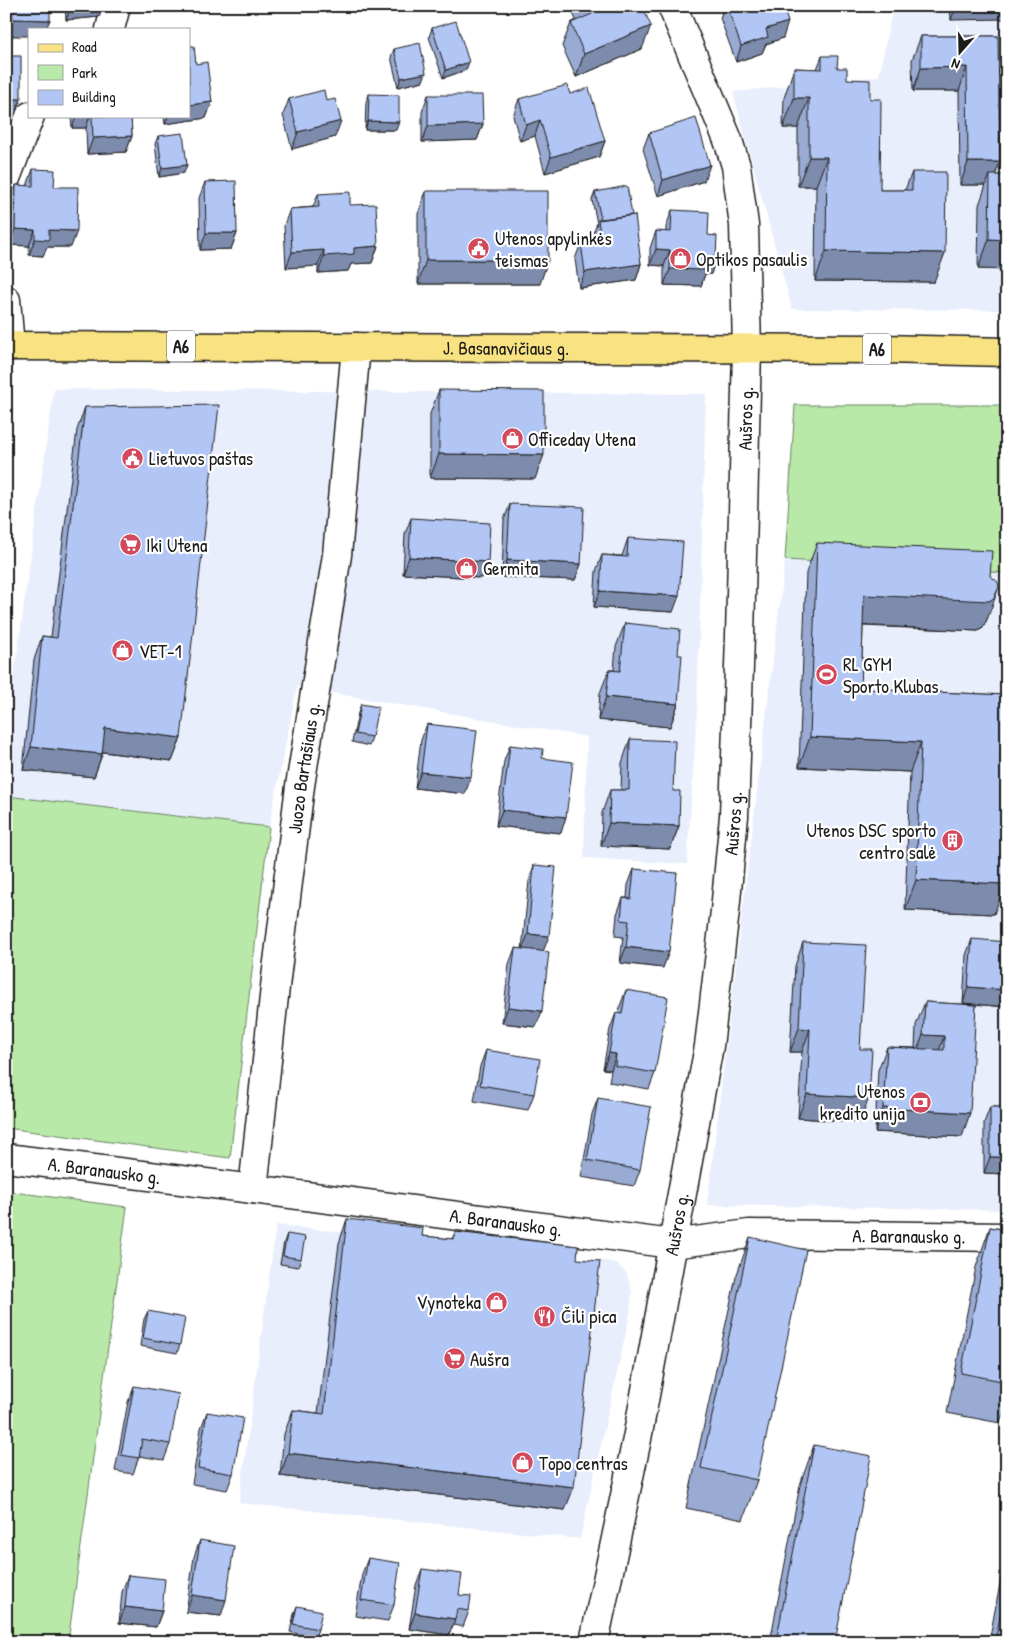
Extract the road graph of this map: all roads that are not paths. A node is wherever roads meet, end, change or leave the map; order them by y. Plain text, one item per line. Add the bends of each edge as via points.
1 (116, 6) edge
2 (672, 6) edge
3 (110, 28) edge
4 (29, 118) edge
5 (6, 178) edge
6 (6, 300) edge
7 (8, 346) edge
8 (356, 347) junction
9 (747, 349) junction
10 (1007, 352) edge
11 (6, 1158) edge
12 (253, 1189) junction
13 (1007, 1237) edge
14 (672, 1244) junction
15 (594, 1642) edge

1 - 3 street
2 - 9 street, Aušros g. via 736,166 744,225
4 - 5 street
6 - 7 street
7 - 8 main road, J. Basanavičiaus g. / A6
8 - 9 main road, J. Basanavičiaus g. / A6
8 - 12 street, Juozo Bartašiaus g. via 336,555 300,786
9 - 10 main road, J. Basanavičiaus g. / A6
9 - 14 street, Aušros g. via 734,816 708,1046
11 - 12 street, A. Baranausko g.
12 - 14 street, A. Baranausko g.
13 - 14 street, A. Baranausko g. via 749,1234
14 - 15 street, Aušros g. via 637,1439

